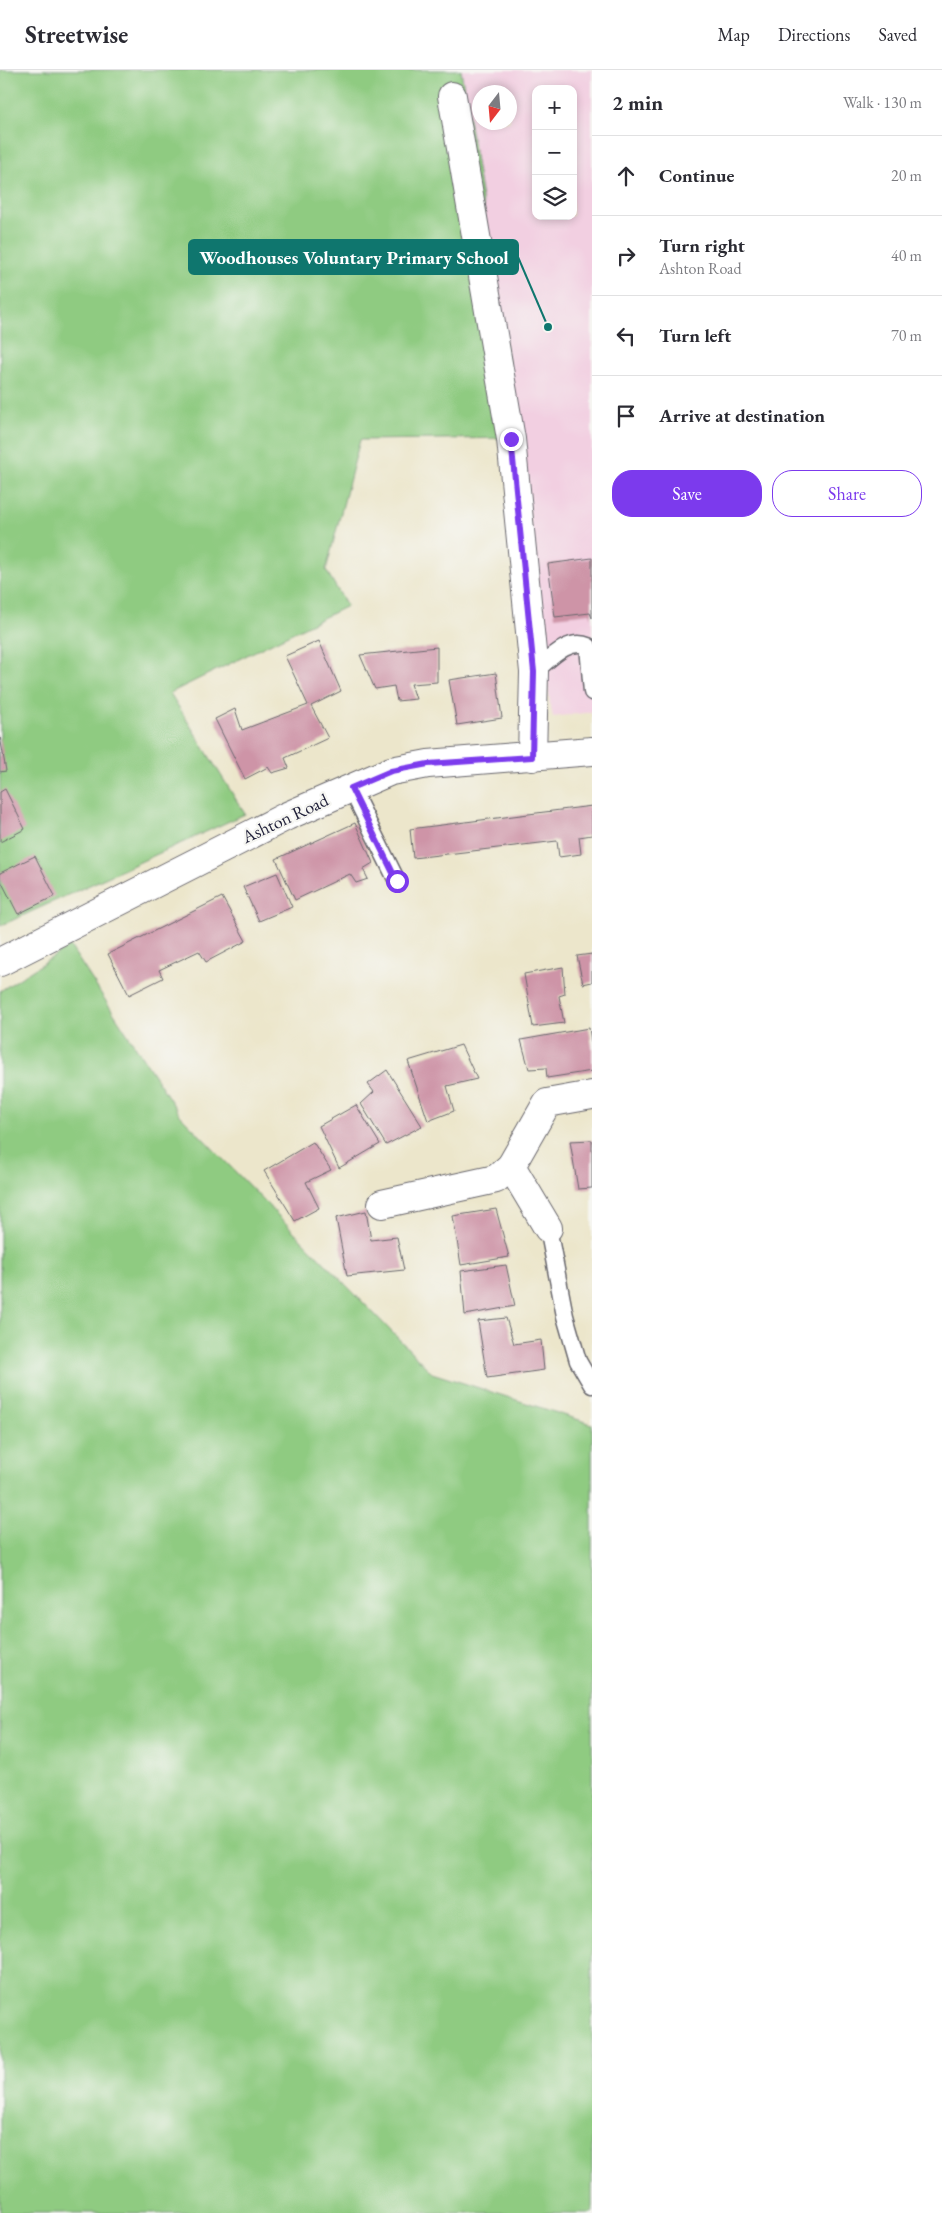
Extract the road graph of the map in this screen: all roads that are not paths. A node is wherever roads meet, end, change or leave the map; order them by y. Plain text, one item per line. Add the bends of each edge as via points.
1 (452, 96) dead end
2 (534, 672) junction
3 (592, 692) edge
4 (592, 750) edge
5 (532, 757) junction
6 (351, 788) junction
7 (397, 881) dead end
8 (0, 962) edge
9 (592, 1095) edge
10 (511, 1166) junction
11 (382, 1204) dead end
12 (548, 1228) joint
13 (592, 1385) edge

1 - 2 street via 511,439
2 - 3 lane via 570,645 580,642 588,646
2 - 5 street
4 - 5 street, Ashton Road
5 - 6 street, Ashton Road via 428,764 391,771
6 - 7 lane
6 - 8 street, Ashton Road via 287,816
9 - 10 street via 548,1103
10 - 11 street via 496,1178
10 - 12 street
12 - 13 lane via 564,1316 578,1361

